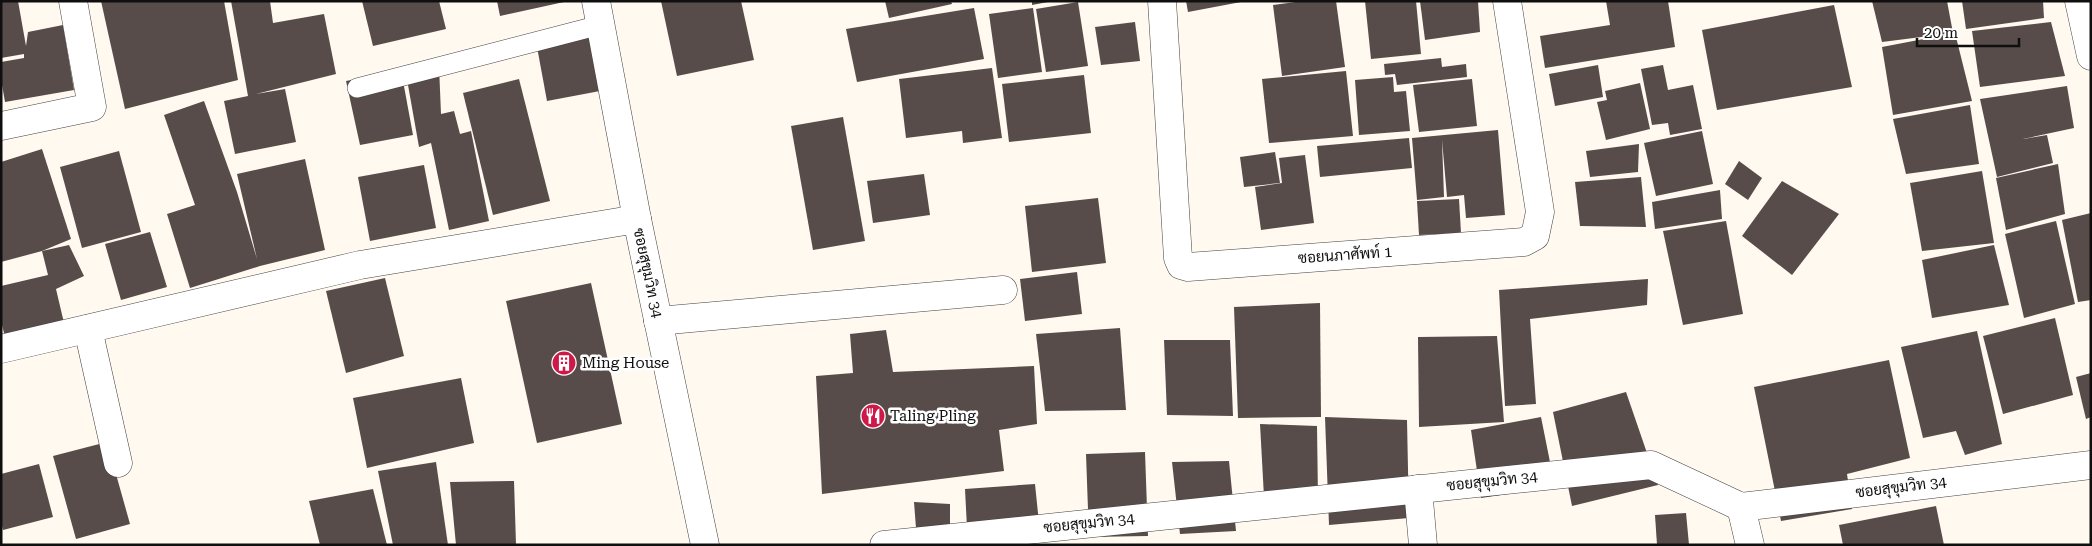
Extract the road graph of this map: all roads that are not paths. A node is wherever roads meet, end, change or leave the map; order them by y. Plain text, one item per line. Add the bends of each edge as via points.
1 (73, 1) edge
2 (1162, 1) edge
3 (1508, 1) edge
4 (2079, 1) edge
5 (598, 13) edge
6 (2091, 56) edge
7 (357, 88) dead end
8 (1, 126) edge
9 (637, 219) junction
10 (1003, 290) dead end
11 (658, 322) junction
12 (88, 329) junction
13 (1, 349) edge
14 (118, 463) dead end
15 (2091, 465) edge
16 (1418, 489) junction
17 (1741, 507) junction
18 (705, 545) edge
19 (884, 545) edge
20 (1423, 545) edge
21 (1750, 545) edge

1 - 8 street via 92,107
2 - 3 street, ซอยนภาศัพท์ 1 via 1178,258 1181,265 1188,267 1524,242 1535,236 1540,212
4 - 6 street
5 - 7 lane
5 - 9 street, ซอยสุขุมวิท 34
9 - 11 street, ซอยสุขุมวิท 34
9 - 12 street via 360,266
10 - 11 street
11 - 18 street, ซอยสุขุมวิท 34
12 - 13 street
12 - 14 street
15 - 17 street, ซอยสุขุมวิท 34
16 - 17 street, ซอยสุขุมวิท 34 via 1651,465
16 - 19 street, ซอยสุขุมวิท 34
16 - 20 street
17 - 21 street

